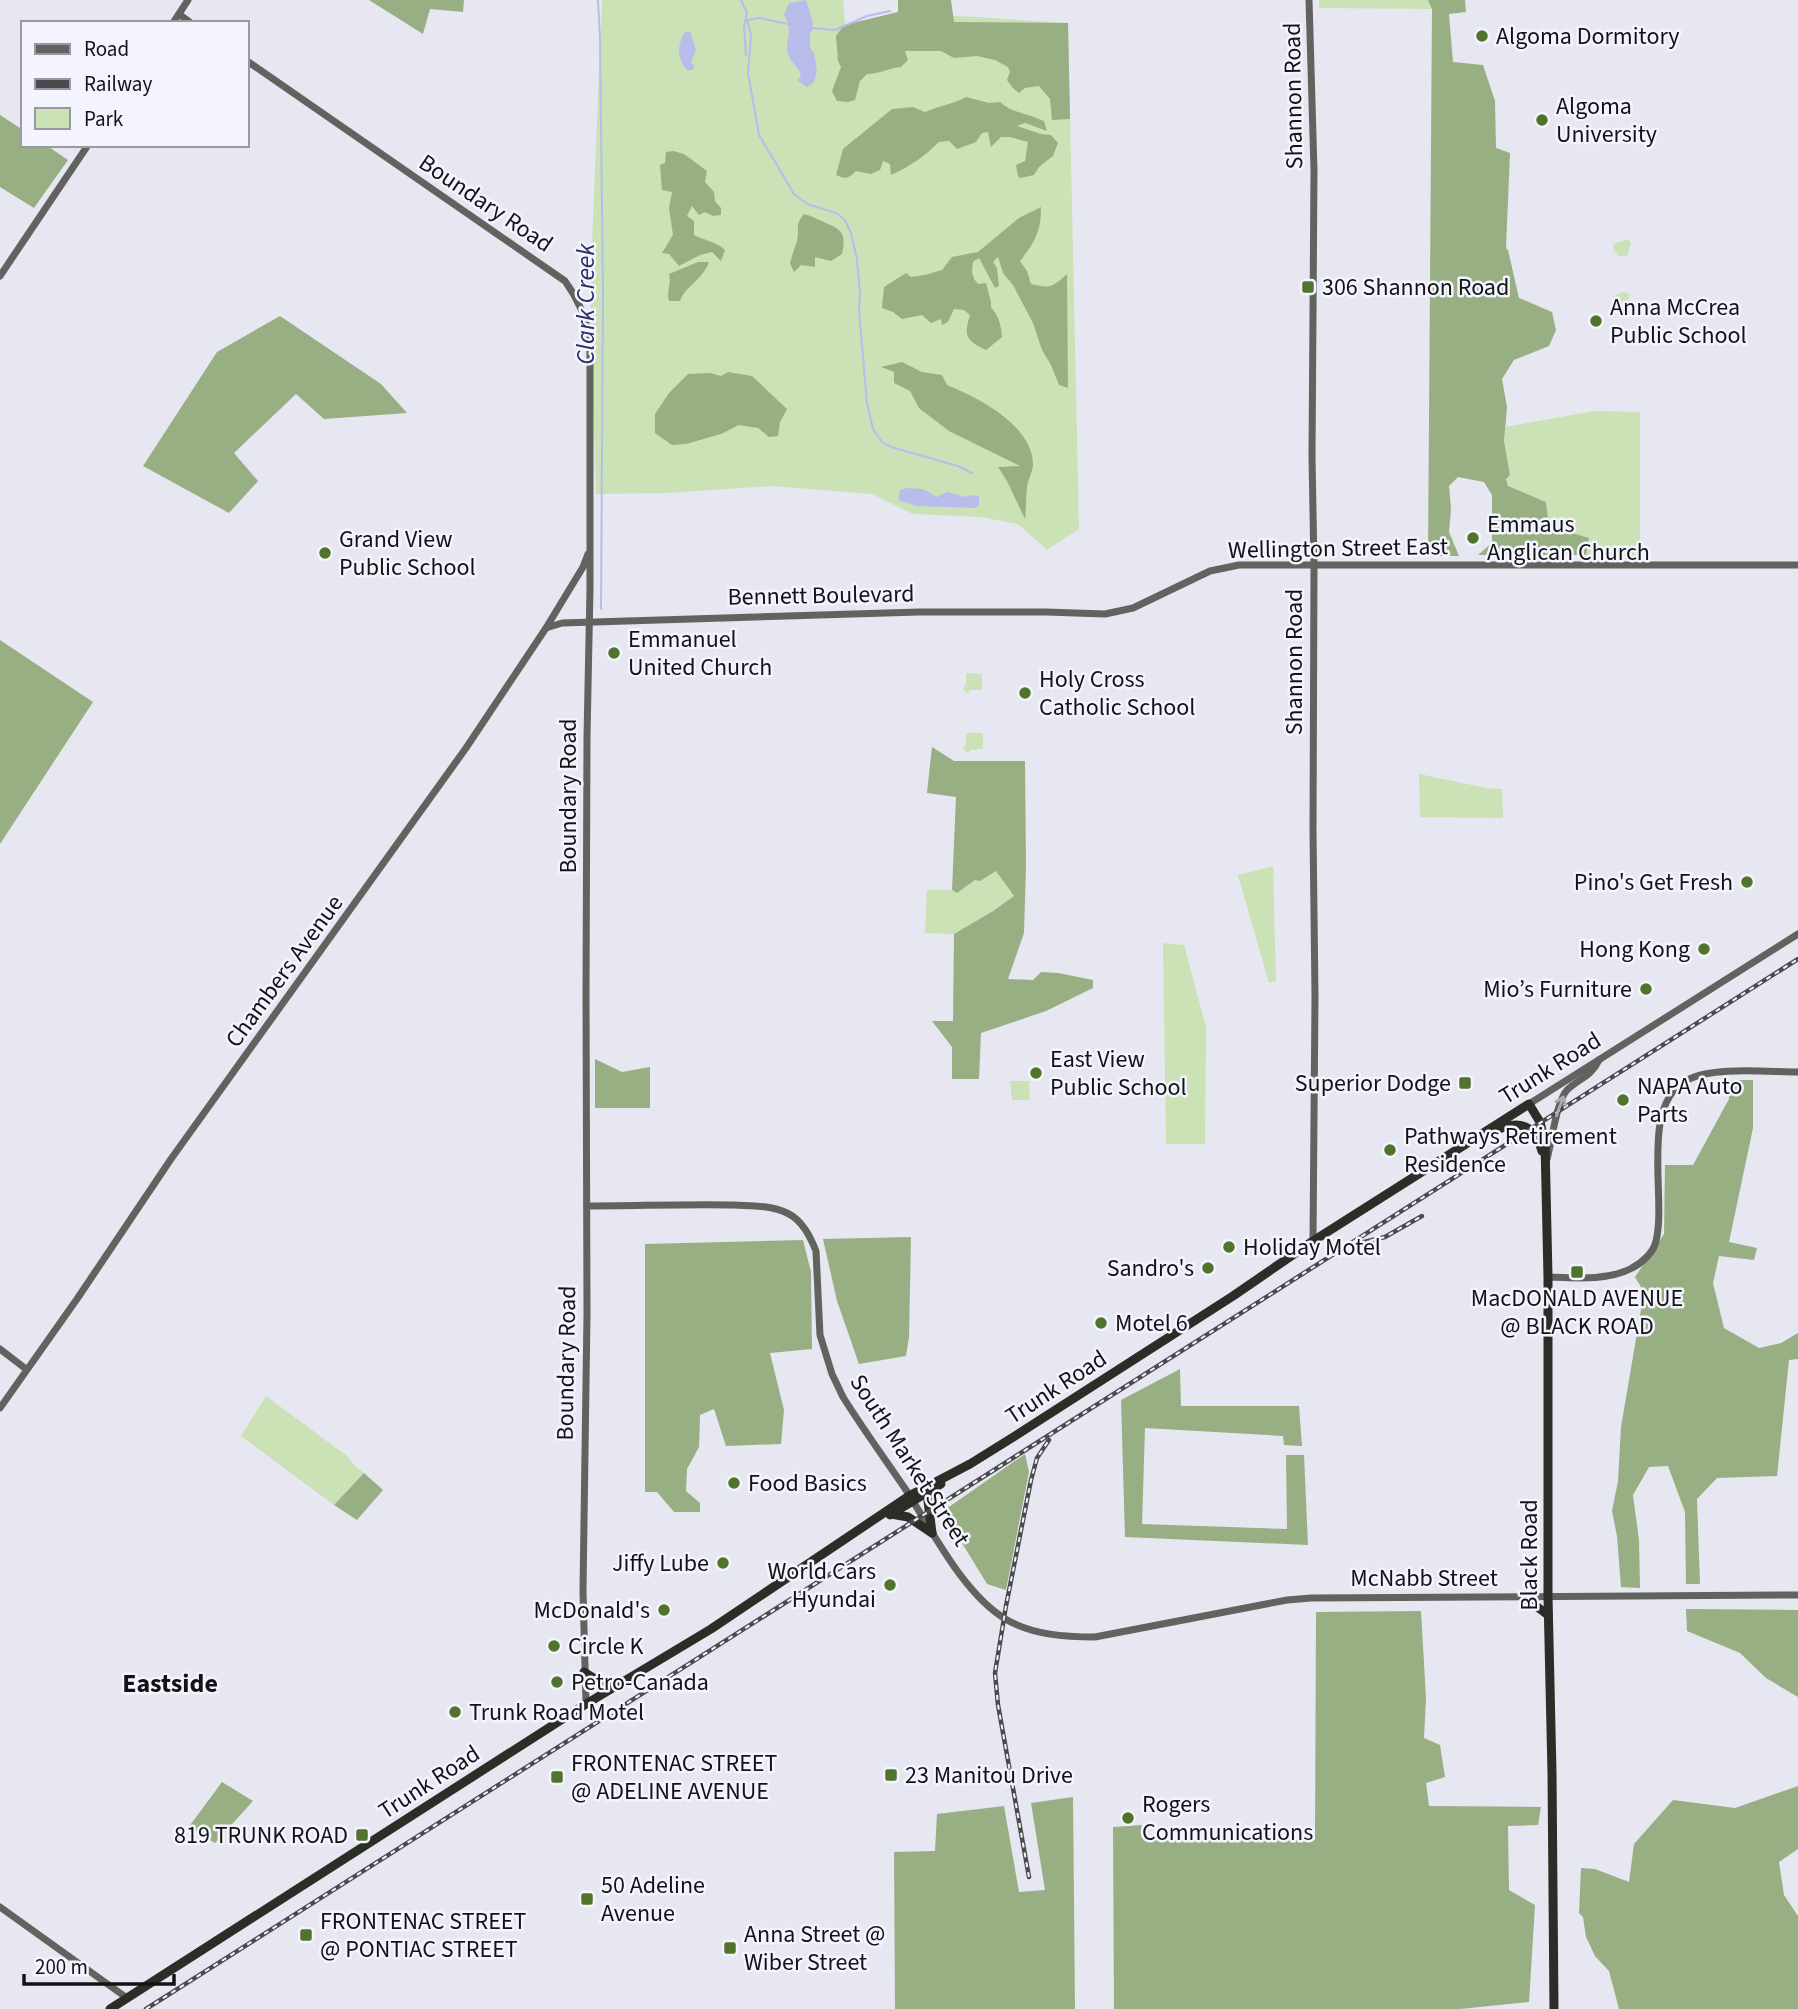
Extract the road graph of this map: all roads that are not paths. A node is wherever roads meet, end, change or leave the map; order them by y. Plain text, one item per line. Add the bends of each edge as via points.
1 (188, 0) edge
2 (1309, 0) edge
3 (179, 14) junction
4 (174, 21) edge
5 (188, 21) edge
6 (248, 62) edge
7 (87, 147) edge
8 (0, 276) edge
9 (590, 550) junction
10 (1314, 565) junction
11 (1798, 565) edge
12 (1099, 614) joint
13 (589, 622) junction
14 (546, 628) junction
15 (1798, 934) edge
16 (1600, 1059) junction
17 (1798, 1072) edge
18 (1529, 1104) junction
19 (1458, 1149) junction
20 (1545, 1167) junction
21 (586, 1206) junction
22 (1313, 1241) junction
23 (1548, 1277) junction
24 (0, 1349) edge
25 (26, 1369) junction
26 (0, 1409) edge
27 (970, 1464) junction
28 (929, 1492) junction
29 (911, 1499) junction
30 (891, 1514) junction
31 (932, 1533) junction
32 (805, 1567) junction
33 (1798, 1595) edge
34 (1524, 1597) junction
35 (1548, 1597) junction
36 (1548, 1615) junction
37 (1095, 1637) joint
38 (584, 1672) junction
39 (626, 1680) junction
40 (586, 1704) junction
41 (0, 1907) edge
42 (127, 1998) junction
43 (110, 2009) edge
44 (1554, 2009) edge

1 - 3 main road
2 - 10 main road, Shannon Road
3 - 4 main road
3 - 5 main road
6 - 9 main road, Boundary Road via 553,272 574,293 590,339
7 - 8 main road
9 - 13 main road, Boundary Road
9 - 14 main road, Chambers Avenue
10 - 11 main road, Wellington Street East
10 - 12 main road, Wellington Street East via 1226,567 1133,608
10 - 22 main road, Shannon Road
12 - 13 main road, Bennett Boulevard via 919,612
13 - 14 main road, Bennett Boulevard
13 - 21 main road, Boundary Road
14 - 25 main road, Chambers Avenue
15 - 16 main road, Trunk Road
16 - 18 main road, Trunk Road
20 -> 16 main road via 1561,1100
17 - 23 main road via 1720,1072 1699,1075 1680,1085 1661,1116 1658,1229 1649,1255 1634,1268 1615,1274
18 - 19 highway, Trunk Road
18 - 20 highway, Black Road via 1543,1133
19 - 20 highway via 1501,1128 1522,1125 1536,1135
19 - 22 highway, Trunk Road
20 - 23 highway, Black Road
21 - 29 main road, South Market Street via 763,1206 796,1218 816,1251 820,1335 832,1374
21 - 38 main road, Boundary Road
22 - 27 highway, Trunk Road
23 - 35 highway, Black Road
24 - 25 main road
25 - 26 main road, Chambers Avenue
27 - 28 highway, Trunk Road
27 - 29 highway, Trunk Road
28 - 29 highway, Trunk Road
28 - 31 highway
29 - 30 highway, Trunk Road
29 - 31 main road, South Market Street
29 - 32 highway, Trunk Road
30 - 31 highway via 908,1517
30 - 32 highway, Trunk Road
31 - 37 main road, South Market Street via 974,1593 1004,1618 1048,1634
32 - 39 highway, Trunk Road
33 - 35 main road, McNabb Street
34 - 35 main road, McNabb Street
34 - 36 highway
34 - 37 main road, McNabb Street via 1287,1600
35 - 36 highway, Black Road
36 - 44 highway, Black Road
38 - 39 highway via 593,1680
38 - 40 main road, Boundary Road
39 - 40 highway, Trunk Road
40 - 42 highway, Trunk Road
41 - 42 main road
42 - 43 highway, Trunk Road

